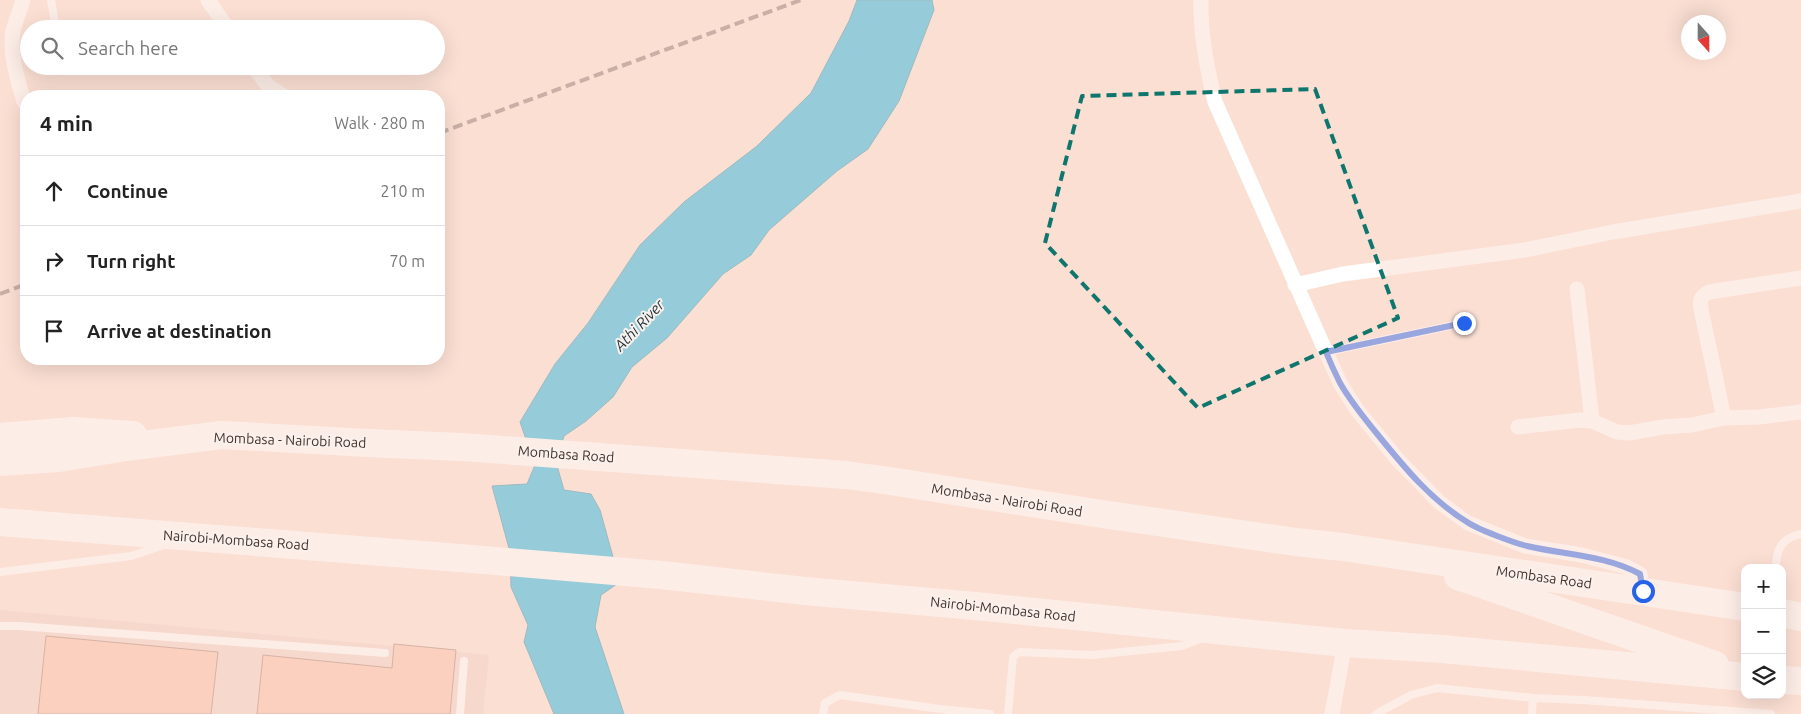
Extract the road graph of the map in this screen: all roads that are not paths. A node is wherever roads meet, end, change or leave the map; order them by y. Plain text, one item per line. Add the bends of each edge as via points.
1 (23, 0) edge
2 (51, 0) edge
3 (208, 0) edge
4 (1200, 0) edge
5 (54, 20) edge
6 (222, 20) edge
7 (260, 75) edge
8 (21, 90) edge
9 (274, 90) edge
10 (1801, 202) edge
11 (1801, 278) edge
12 (1295, 284) junction
13 (1577, 289) dead end
14 (1464, 323) dead end
15 (1326, 352) junction
16 (1801, 412) edge
17 (1724, 418) junction
18 (1592, 421) junction
19 (1518, 427) dead end
20 (0, 437) edge
21 (190, 439) junction
22 (462, 447) joint
23 (0, 462) edge
24 (670, 462) joint
25 (0, 522) edge
26 (1801, 534) edge
27 (0, 540) edge
28 (234, 540) junction
29 (168, 544) junction
30 (1342, 547) joint
31 (1393, 554) junction
32 (1776, 564) edge
33 (0, 572) edge
34 (1643, 591) junction
35 (1741, 606) edge
36 (1786, 614) edge
37 (1801, 617) edge
38 (0, 626) edge
39 (1220, 630) junction
40 (1345, 643) junction
41 (384, 653) dead end
42 (464, 661) dead end
43 (1741, 675) edge
44 (1741, 676) edge
45 (1786, 680) edge
46 (1801, 681) edge
47 (1533, 698) junction
48 (940, 712) edge
49 (460, 714) edge
50 (823, 714) edge
51 (990, 714) edge
52 (1008, 714) edge
53 (1332, 714) edge
54 (1376, 714) edge
55 (1532, 714) edge
56 (1771, 714) edge

1 - 8 street via 13,32 12,48
2 - 5 lane
3 - 6 street
4 - 12 street via 1200,19 1215,102
7 - 9 street
10 - 12 street via 1613,232 1525,250 1343,274
11 - 17 street via 1709,292 1702,296 1702,314
12 - 15 street
13 - 18 street
14 - 15 lane
15 - 34 street via 1357,410 1418,482 1454,513 1468,523 1525,546 1582,555 1627,567 1640,574
16 - 17 street
17 - 18 street via 1629,433 1617,432
18 - 19 street via 1561,421
20 - 21 highway via 72,431
21 - 22 highway, Mombasa - Nairobi Road via 222,435
21 - 23 highway, Mombasa - Nairobi Road via 59,458
22 - 24 highway, Mombasa Road
24 - 30 highway, Mombasa - Nairobi Road via 890,481
25 - 28 highway, Nairobi-Mombasa Road
26 - 32 lane via 1791,536 1782,545
27 - 29 highway
28 - 29 highway
28 - 39 highway, Nairobi-Mombasa Road via 661,575
29 - 33 lane via 130,556
30 - 31 highway, Mombasa Road
31 - 34 highway, Mombasa Road
31 - 43 highway
34 - 35 highway, Mombasa Road
36 - 37 highway
38 - 41 lane
39 - 40 highway, Nairobi-Mombasa Road
39 - 52 lane via 1182,646 1092,655 1019,652 1013,657
40 - 44 highway
40 - 53 street
42 - 49 lane
45 - 46 highway
47 - 54 lane via 1437,688 1411,695
47 - 55 lane
47 - 56 lane
48 - 50 lane via 840,695 825,703
48 - 51 lane

